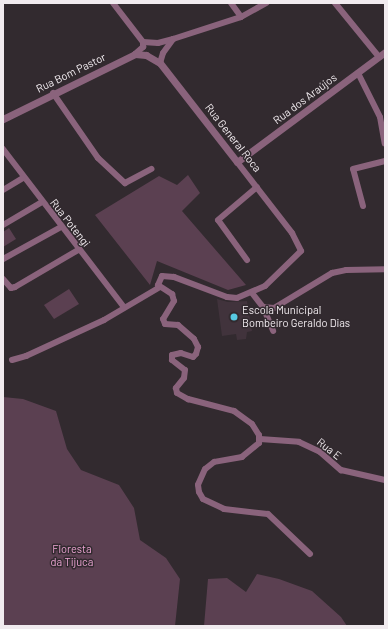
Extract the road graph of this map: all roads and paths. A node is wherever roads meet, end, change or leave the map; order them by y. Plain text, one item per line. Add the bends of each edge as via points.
1 (113, 3) edge
2 (231, 3) edge
3 (266, 3) edge
4 (335, 3) edge
5 (241, 17) junction
6 (173, 39) junction
7 (144, 42) junction
8 (135, 54) junction
9 (382, 54) edge
10 (160, 63) junction
11 (358, 73) junction
12 (53, 93) junction
13 (3, 119) edge
14 (385, 144) edge
15 (3, 149) edge
16 (385, 161) edge
17 (237, 162) junction
18 (151, 170) dead end
19 (24, 178) junction
20 (257, 187) junction
21 (3, 190) edge
22 (42, 202) junction
23 (363, 206) dead end
24 (3, 225) edge
25 (61, 227) junction
26 (78, 250) junction
27 (3, 259) edge
28 (247, 260) dead end
29 (385, 269) edge
30 (3, 279) edge
31 (160, 287) junction
32 (252, 294) junction
33 (123, 306) junction
34 (263, 306) junction
35 (273, 331) dead end
36 (12, 360) dead end
37 (260, 439) junction
38 (385, 480) edge
39 (310, 554) dead end

1 - 7 street
2 - 5 street
3 - 5 street
4 - 9 street
5 - 6 street
6 - 7 street via 158,43
6 - 10 street via 162,54
7 - 8 street, Rua Bom Pastor via 143,47
8 - 10 street, Rua General Roca via 146,55
8 - 12 street, Rua Bom Pastor
9 - 11 street, Rua dos Araújos
10 - 17 street, Rua General Roca
11 - 14 street via 380,117
11 - 17 street, Rua dos Araújos
12 - 13 street, Rua Bom Pastor
12 - 18 street via 98,158 125,183
15 - 19 street, Rua Potengi
16 - 23 street via 353,169
17 - 20 street, Rua General Roca
19 - 21 street
19 - 22 street, Rua Potengi
20 - 28 street via 218,220
20 - 32 street, Rua General Roca via 292,233 301,251 282,272
22 - 24 street
22 - 25 street, Rua Potengi
25 - 26 street, Rua Potengi
25 - 27 street
26 - 30 street via 15,287 11,288
26 - 33 street, Rua Potengi
29 - 34 street via 339,271 281,305
31 - 32 street via 160,278 167,276 227,297 237,298
31 - 33 street
31 - 37 street via 170,292 174,298 174,305 163,315 164,322 178,324 194,339 198,347 193,357 181,353 172,355 172,360 184,370 184,378 176,388 177,393 188,399 225,408 244,416 257,430
32 - 34 street
33 - 36 street via 95,324
34 - 35 street
37 - 38 street, Rua E via 299,442 320,452 341,470
37 - 39 street via 255,447 242,457 214,462 205,469 198,485 199,492 203,498 224,509 268,514

